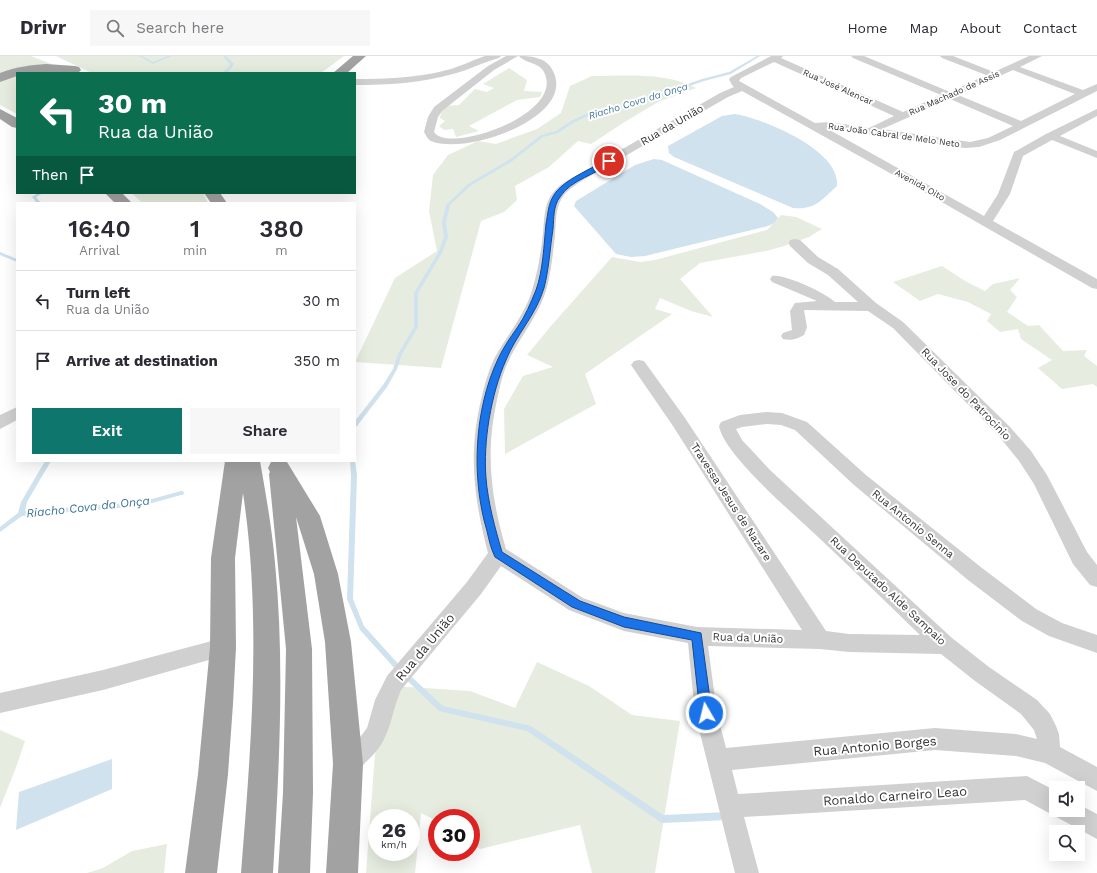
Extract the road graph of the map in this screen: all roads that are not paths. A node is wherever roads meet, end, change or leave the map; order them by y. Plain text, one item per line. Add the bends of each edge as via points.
1 (36, 56) edge
2 (360, 56) edge
3 (496, 56) edge
4 (524, 56) edge
5 (856, 56) edge
6 (945, 56) edge
7 (1035, 56) edge
8 (508, 57) edge
9 (776, 57) edge
10 (1012, 67) junction
11 (16, 72) edge
12 (17, 72) edge
13 (77, 72) edge
14 (340, 72) edge
15 (994, 75) junction
16 (0, 78) edge
17 (356, 82) edge
18 (742, 87) junction
19 (1097, 87) edge
20 (1083, 94) junction
21 (950, 95) junction
22 (1097, 112) edge
23 (0, 113) edge
24 (902, 116) junction
25 (16, 123) edge
26 (1021, 125) junction
27 (814, 126) junction
28 (0, 130) edge
29 (872, 130) junction
30 (16, 134) edge
31 (1050, 136) junction
32 (1097, 155) edge
33 (114, 194) edge
34 (123, 202) edge
35 (986, 222) junction
36 (795, 244) dead end
37 (777, 279) dead end
38 (1097, 285) edge
39 (830, 306) junction
40 (871, 306) junction
41 (788, 336) dead end
42 (639, 365) dead end
43 (16, 414) edge
44 (0, 423) edge
45 (729, 424) joint
46 (236, 462) edge
47 (249, 462) edge
48 (278, 465) edge
49 (498, 554) junction
50 (1097, 579) edge
51 (697, 636) junction
52 (820, 640) junction
53 (1097, 644) edge
54 (945, 645) junction
55 (223, 647) junction
56 (0, 703) edge
57 (1049, 753) junction
58 (718, 760) junction
59 (348, 764) junction
60 (1097, 780) edge
61 (1049, 800) edge
62 (729, 806) junction
63 (1079, 817) edge
64 (1097, 827) edge
65 (201, 873) edge
66 (256, 873) edge
67 (294, 873) edge
68 (342, 873) edge
69 (747, 873) edge

1 - 13 highway
2 - 14 highway
3 - 17 street via 462,69 426,77 402,81
4 - 8 street via 541,63 552,78 546,100 536,111 513,125 478,138 435,140 429,132 438,109
5 - 21 street
6 - 15 street
7 - 10 street, Rua Machado de Assis
9 - 18 street via 736,78 735,82
9 - 24 street, Rua José Alencar
10 - 15 street, Rua Machado de Assis
10 - 20 street
11 - 16 highway
12 - 13 highway via 52,68
15 - 21 street, Rua Machado de Assis
18 - 27 street, Avenida Oito
18 - 49 street, Rua da União via 583,176 557,195 552,206 540,289 522,328 502,360 491,389 484,424 481,479 488,520
19 - 20 street, Rua João Cabral de Melo Neto
20 - 26 street, Rua João Cabral de Melo Neto
21 - 24 street, Rua Machado de Assis
21 - 26 street
22 - 31 street
23 - 25 highway
24 - 29 street, Rua Machado de Assis
26 - 29 street, Rua João Cabral de Melo Neto via 987,143 972,145
27 - 29 street, Rua João Cabral de Melo Neto via 830,125
27 - 35 street, Avenida Oito
28 - 30 highway
31 - 32 street
31 - 35 street via 1018,154 1004,194
33 - 34 highway
35 - 38 street, Avenida Oito
36 - 40 street, Rua Jose do Patrocinio
37 - 39 street via 823,300
39 - 40 street
39 - 41 street via 800,306 796,311 799,332
40 - 50 street, Rua Jose do Patrocinio via 909,335 1026,456 1041,480 1080,558
42 - 52 street, Travessa Jesus de Nazare via 679,422
43 - 44 street
45 - 53 street, Rua Antonio Senna via 767,418 782,419 801,426 860,480 975,574 1030,615 1056,630
45 - 54 street, Rua Deputado Alde Sampaio via 726,428 730,436 764,475
46 - 55 highway via 223,558
47 - 66 highway via 260,528 267,662 262,804
48 - 59 highway via 308,516 326,574 338,642
48 - 67 highway via 299,649 298,793
49 - 51 street, Rua da União via 576,604 624,622
49 - 59 street, Rua da União via 474,588 394,683 376,734
51 - 52 street, Rua da União
51 - 58 street via 706,713
52 - 54 street, Rua da União
54 - 57 street, Rua Deputado Alde Sampaio via 1029,707 1048,734
55 - 56 street via 103,680
55 - 65 highway via 213,774
57 - 58 street, Rua Antonio Borges via 1016,745 935,739
57 - 60 street, Rua Antonio Borges
58 - 62 street
59 - 68 highway
61 - 62 street, Ronaldo Carneiro Leao via 1027,788
62 - 69 street
63 - 64 street

